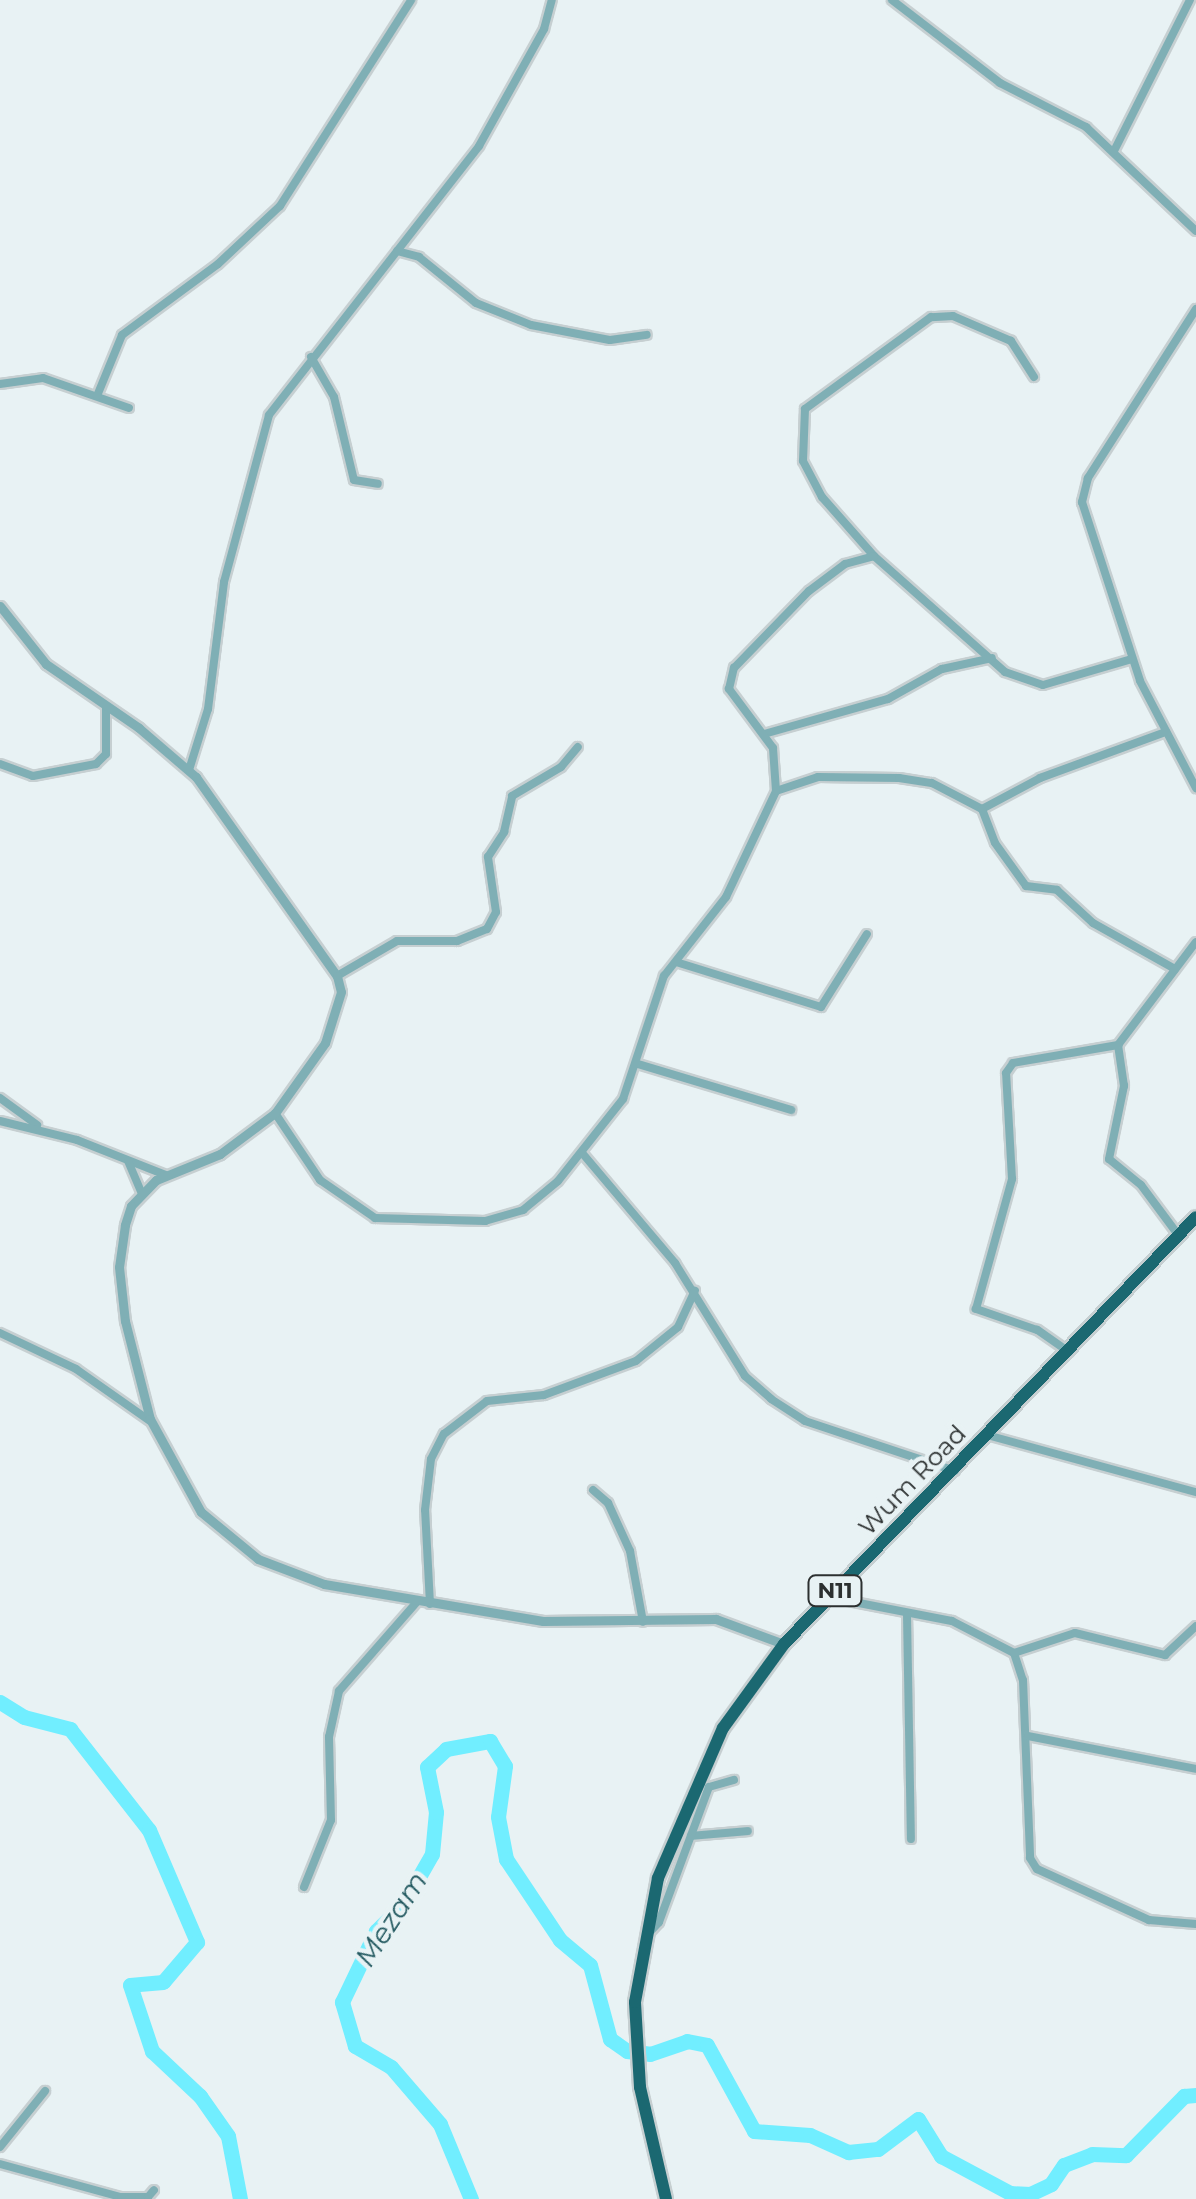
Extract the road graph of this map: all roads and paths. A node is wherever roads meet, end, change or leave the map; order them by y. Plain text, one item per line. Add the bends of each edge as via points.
1 (411, 0) edge
2 (552, 0) edge
3 (892, 0) edge
4 (1190, 0) edge
5 (1114, 151) junction
6 (1196, 231) edge
7 (413, 234) junction
8 (398, 251) junction
9 (419, 257) junction
10 (1196, 309) edge
11 (647, 334) dead end
12 (311, 357) junction
13 (1034, 377) dead end
14 (0, 384) edge
15 (97, 396) junction
16 (129, 408) dead end
17 (378, 484) dead end
18 (874, 556) junction
19 (0, 606) edge
20 (992, 658) junction
21 (1132, 658) junction
22 (106, 706) junction
23 (1166, 732) junction
24 (767, 738) junction
25 (578, 747) dead end
26 (0, 764) edge
27 (188, 770) junction
28 (1196, 788) edge
29 (776, 792) junction
30 (982, 809) junction
31 (867, 934) dead end
32 (1196, 942) edge
33 (676, 962) junction
34 (1175, 968) junction
35 (337, 976) junction
36 (1118, 1045) junction
37 (638, 1064) junction
38 (0, 1098) edge
39 (791, 1110) dead end
40 (275, 1113) junction
41 (0, 1121) edge
42 (45, 1130) junction
43 (583, 1154) junction
44 (128, 1161) junction
45 (167, 1175) junction
46 (142, 1192) junction
47 (1196, 1216) edge
48 (1179, 1236) junction
49 (695, 1290) junction
50 (0, 1332) edge
51 (1069, 1352) junction
52 (152, 1422) junction
53 (988, 1435) junction
54 (955, 1470) junction
55 (593, 1490) dead end
56 (1196, 1492) edge
57 (828, 1597) junction
58 (416, 1602) junction
59 (430, 1604) junction
60 (907, 1614) junction
61 (643, 1622) junction
62 (1196, 1626) edge
63 (784, 1644) junction
64 (1014, 1653) junction
65 (1028, 1736) junction
66 (1196, 1769) edge
67 (734, 1780) dead end
68 (748, 1830) dead end
69 (692, 1836) junction
70 (912, 1840) dead end
71 (304, 1887) dead end
72 (1196, 1924) edge
73 (644, 1936) junction
74 (45, 2091) dead end
75 (0, 2147) edge
76 (0, 2164) edge
77 (154, 2190) dead end
78 (666, 2199) edge

1 - 15 street via 280,206 218,264 122,335
2 - 7 street via 544,28 479,146
3 - 5 street via 1000,84 1078,121
4 - 5 street
5 - 6 street
7 - 8 street
7 - 9 street
8 - 9 street
8 - 12 street
9 - 11 street via 476,303 531,326 610,340
10 - 21 street via 1083,489 1089,534
12 - 17 street via 334,397 354,480
12 - 27 street via 269,415 224,582 208,709
13 - 18 street via 1011,341 942,314 805,409 800,434 808,472
14 - 15 street via 43,378
15 - 16 street
18 - 20 street
18 - 24 street via 845,564 808,591 734,668 729,688
19 - 22 street via 46,664
20 - 21 street via 1032,685
20 - 24 street via 942,670 896,697
21 - 23 street
22 - 26 street via 106,754 96,764 33,776
22 - 27 street
23 - 28 street
23 - 30 street via 1040,778
24 - 29 street via 777,761
25 - 35 street via 549,776 512,796 504,832 488,857 496,912 486,929 457,941 397,941
27 - 35 street
29 - 30 street via 818,777 899,778 932,783
29 - 33 street via 726,896
30 - 34 street via 995,843 1026,886 1057,890 1093,923
31 - 33 street via 821,1007
32 - 34 street
33 - 37 street via 664,976
34 - 36 street
35 - 40 street via 340,1008 325,1043
36 - 48 street via 1124,1086 1109,1164 1140,1186
36 - 51 street via 1013,1063 1006,1073 1012,1179 976,1310 1037,1330
37 - 39 street
37 - 43 street via 623,1099
38 - 42 street
40 - 43 street via 320,1180 352,1206 375,1218 414,1224 485,1221 523,1210
40 - 45 street via 220,1154
41 - 42 street
42 - 44 street
43 - 49 street
44 - 45 street
44 - 46 street
45 - 46 street
46 - 52 street via 125,1225 119,1267 125,1321
47 - 48 highway, Wum Road / N11
48 - 51 highway, Wum Road / N11
49 - 54 street via 746,1376 787,1411
49 - 59 street via 678,1327 636,1361 544,1394 487,1402 444,1434 431,1459 425,1510
50 - 52 street via 76,1369
51 - 53 highway, Wum Road / N11
52 - 58 street via 201,1512 258,1559 324,1584
53 - 54 highway, Wum Road / N11
53 - 56 street
54 - 57 highway, Wum Road / N11
55 - 61 street via 608,1503 630,1551
57 - 60 street
57 - 63 highway, Wum Road / N11
58 - 59 street
58 - 71 street via 340,1691 329,1737 331,1820
59 - 61 street via 543,1621
60 - 64 street via 952,1621
60 - 70 street
61 - 63 street via 716,1619
62 - 64 street via 1165,1655 1075,1633
63 - 73 highway, Wum Road / N11 via 746,1693 696,1780 658,1878
64 - 65 street
65 - 66 street
65 - 72 street via 1030,1858 1037,1869 1149,1920
67 - 69 street via 709,1787
68 - 69 street
69 - 73 street via 659,1922
73 - 78 highway, Wum Road / N11 via 635,2002 637,2055
74 - 75 street
76 - 77 street via 121,2197 148,2197

